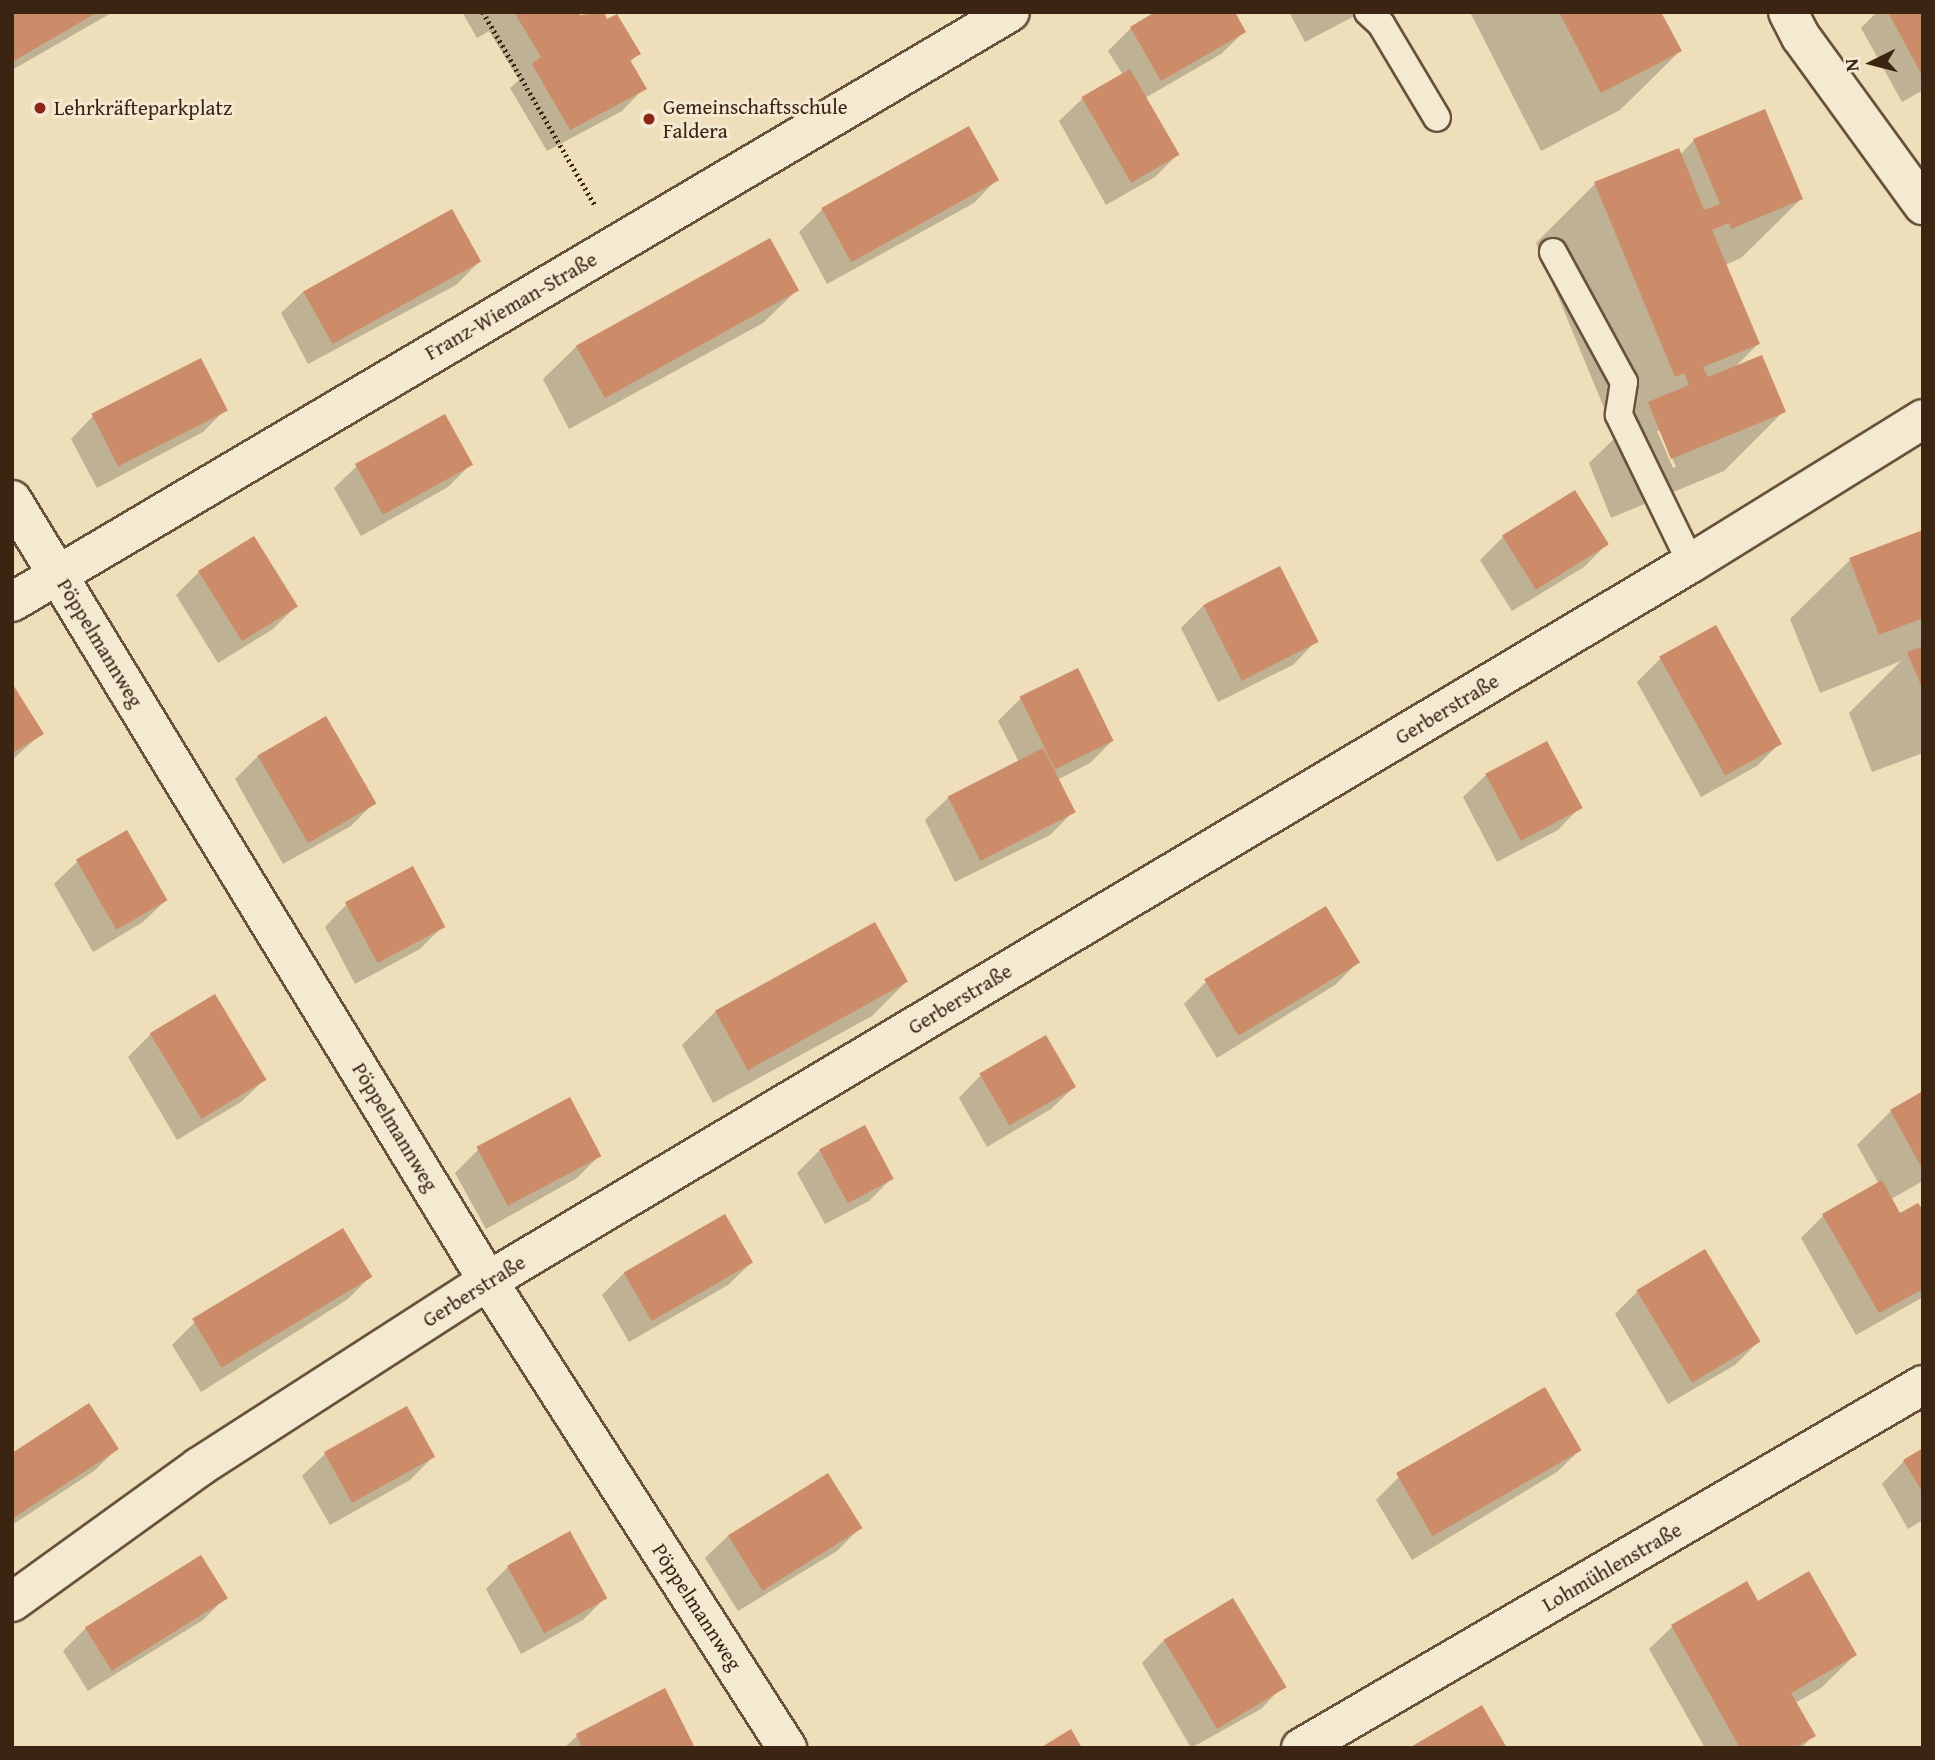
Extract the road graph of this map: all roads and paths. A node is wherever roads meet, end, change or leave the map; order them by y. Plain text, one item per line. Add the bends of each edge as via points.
1 (483, 12) edge
2 (1010, 12) edge
3 (1368, 12) edge
4 (1788, 12) edge
5 (1437, 118) dead end
6 (1923, 205) edge
7 (617, 244) junction
8 (1553, 252) dead end
9 (1923, 419) edge
10 (12, 500) edge
11 (1691, 563) junction
12 (57, 573) junction
13 (12, 601) edge
14 (488, 1281) junction
15 (1923, 1385) edge
16 (12, 1602) edge
17 (787, 1748) edge
18 (1301, 1748) edge

1 - 7 path
2 - 7 street, Franz-Wieman-Straße
3 - 5 lane via 1381,24
4 - 6 street via 1801,37
7 - 12 street, Franz-Wieman-Straße
8 - 11 lane via 1624,382 1619,415
9 - 11 street, Gerberstraße
10 - 12 street, Pöppelmannweg
11 - 14 street, Gerberstraße
12 - 13 street, Franz-Wieman-Straße
12 - 14 street, Pöppelmannweg
14 - 16 street, Gerberstraße via 199,1467
14 - 17 street, Pöppelmannweg
15 - 18 street, Lohmühlenstraße

